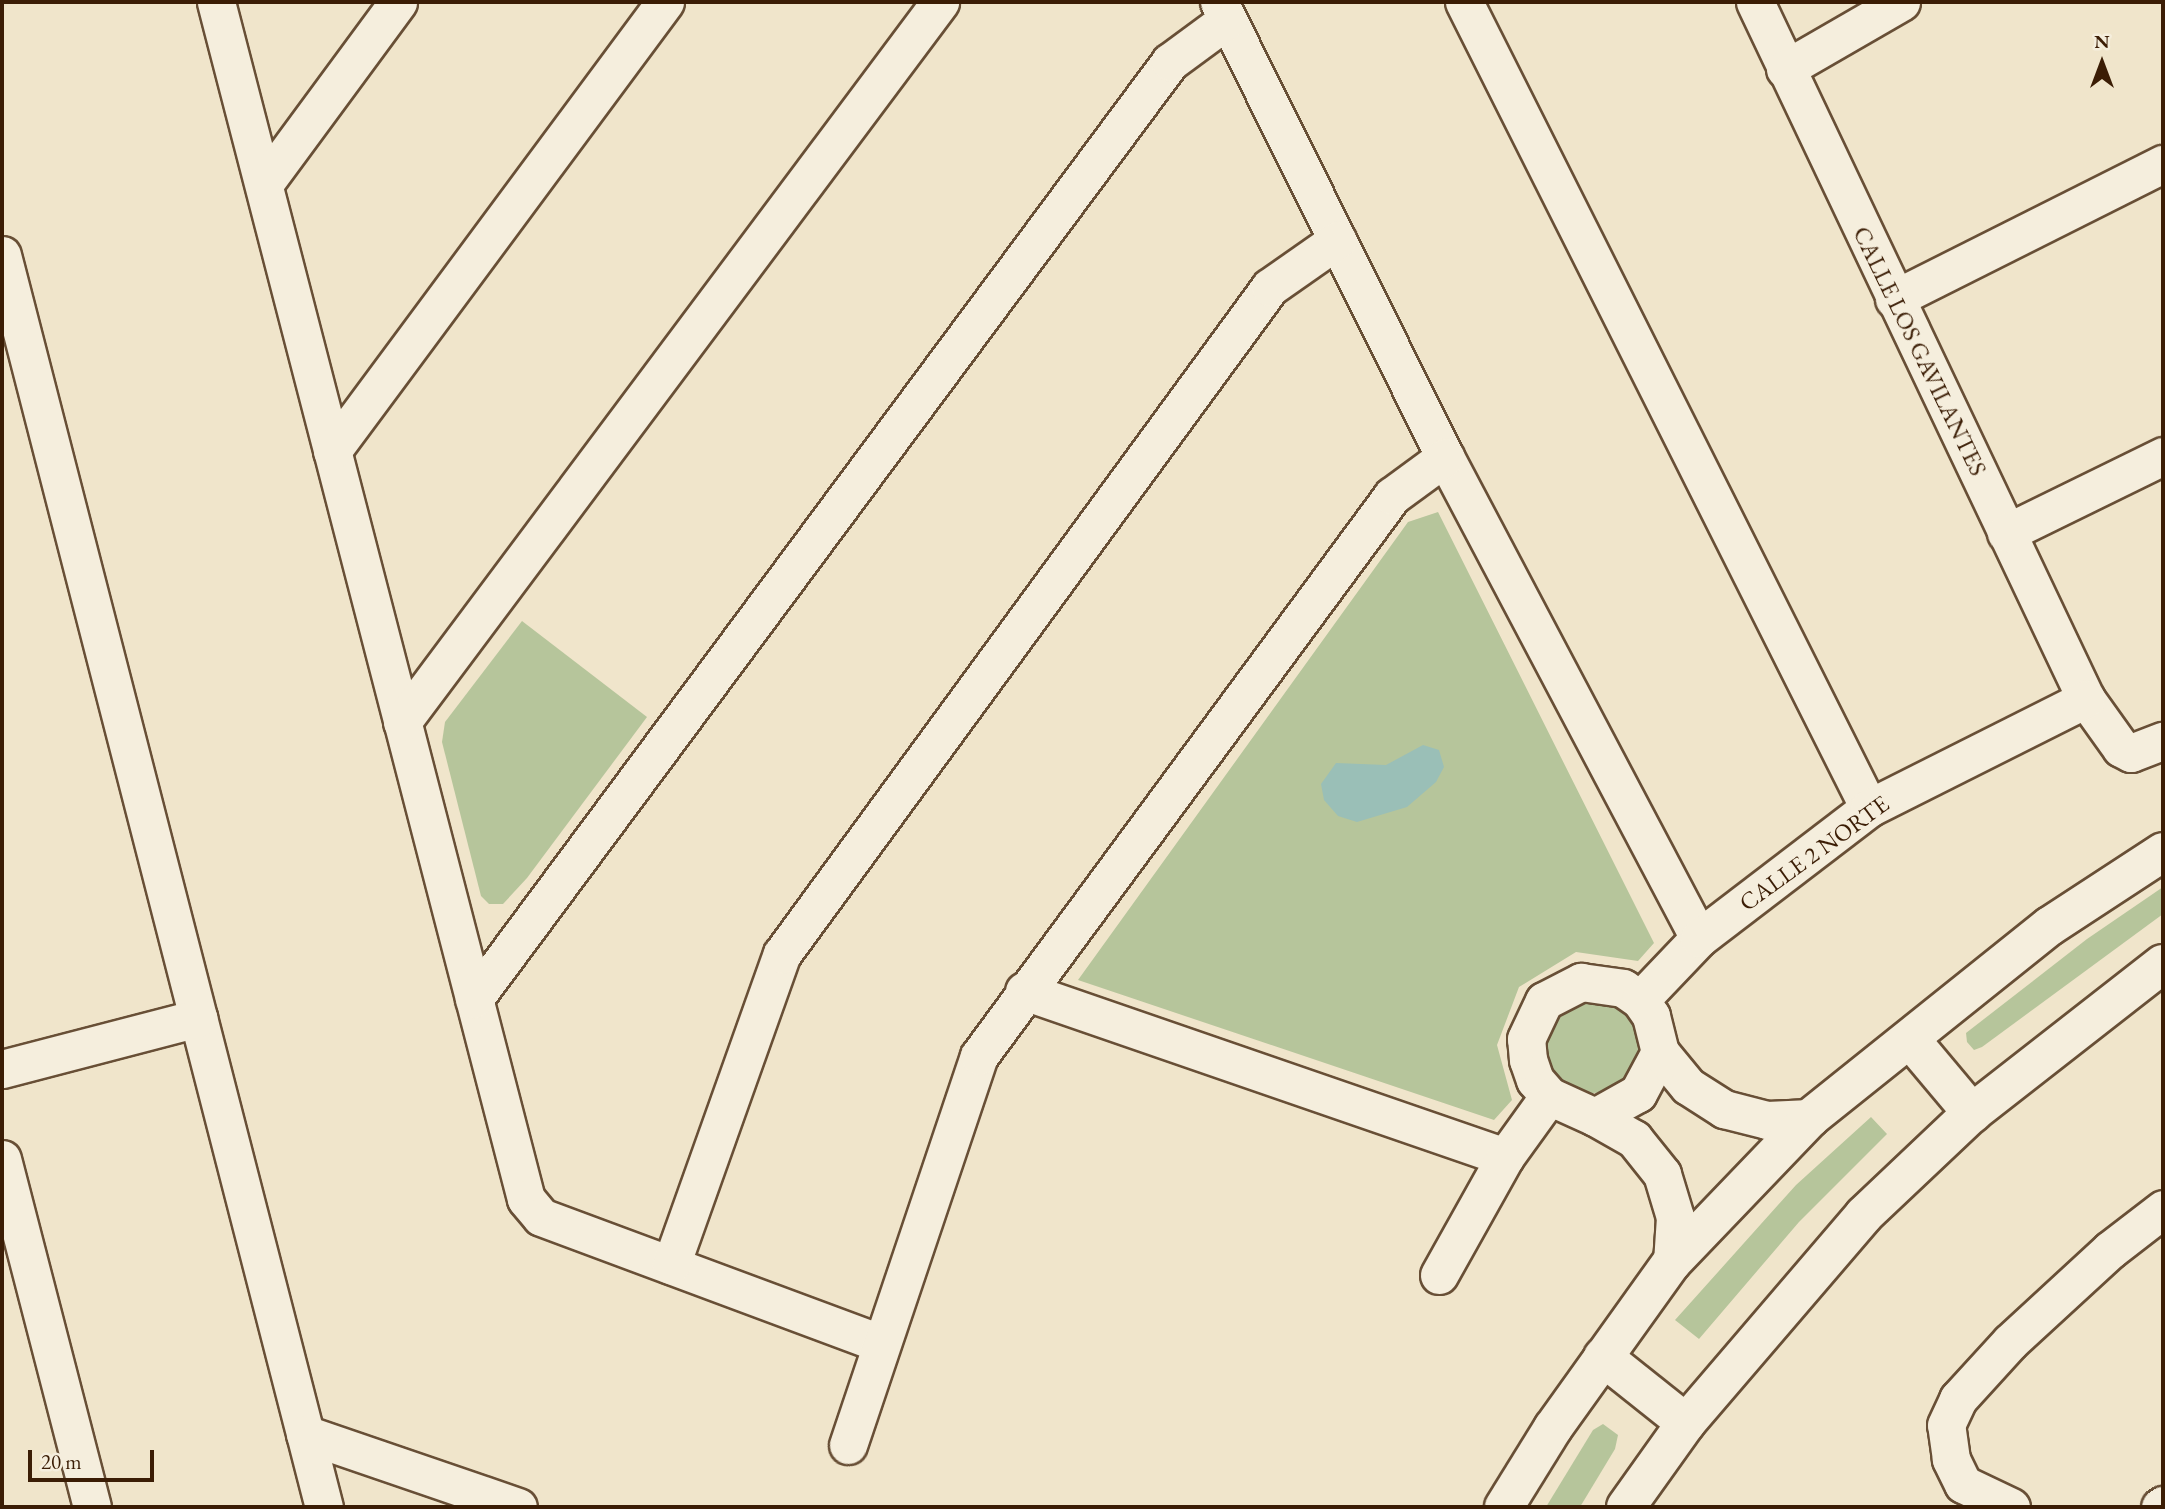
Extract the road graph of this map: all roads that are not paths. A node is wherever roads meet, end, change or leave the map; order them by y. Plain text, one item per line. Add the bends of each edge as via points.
1 (216, 2) edge
2 (398, 2) edge
3 (665, 2) edge
4 (940, 2) edge
5 (1464, 2) edge
6 (1755, 2) edge
7 (1900, 2) edge
8 (1223, 11) edge
9 (1785, 69) junction
10 (2163, 164) edge
11 (264, 184) junction
12 (1337, 240) junction
13 (2, 255) edge
14 (1894, 299) junction
15 (332, 450) junction
16 (2163, 456) edge
17 (1445, 457) junction
18 (2006, 533) junction
19 (2086, 699) junction
20 (402, 722) junction
21 (2163, 741) edge
22 (1869, 808) junction
23 (2163, 852) edge
24 (1699, 939) junction
25 (2163, 964) edge
26 (1024, 991) junction
27 (474, 999) junction
28 (1640, 1000) junction
29 (198, 1018) junction
30 (1910, 1039) junction
31 (1660, 1052) junction
32 (2, 1069) edge
33 (1549, 1096) junction
34 (1972, 1113) junction
35 (1595, 1117) junction
36 (1810, 1118) junction
37 (1505, 1157) junction
38 (2, 1159) edge
39 (2163, 1209) edge
40 (1672, 1262) junction
41 (671, 1265) junction
42 (1439, 1275) dead end
43 (879, 1343) junction
44 (1603, 1357) junction
45 (1686, 1423) junction
46 (305, 1434) junction
47 (848, 1445) dead end
48 (92, 1507) edge
49 (324, 1507) edge
50 (518, 1507) edge
51 (1504, 1507) edge
52 (1626, 1507) edge
53 (2011, 1507) edge

1 - 11 street
2 - 11 street
3 - 15 street
4 - 20 street
5 - 22 street
6 - 9 street, CALLE LOS GAVILANTES
7 - 9 street
8 - 12 street
8 - 27 street via 1170,62
9 - 14 street, CALLE LOS GAVILANTES
10 - 14 street
11 - 15 street
12 - 17 street
12 - 41 street via 1270,287 782,954
13 - 29 street
14 - 18 street, CALLE LOS GAVILANTES
15 - 20 street
16 - 18 street
17 - 24 street
17 - 26 street via 1392,496
18 - 19 street, CALLE LOS GAVILANTES
19 - 21 street, CALLE LOS GAVILANTES via 2121,748 2131,753
19 - 22 street, CALLE 2 NORTE
20 - 27 street
22 - 24 street, CALLE 2 NORTE
23 - 30 street via 2050,926
24 - 28 street, CALLE 2 NORTE
25 - 34 street
26 - 37 street
26 - 43 street via 979,1056
27 - 41 street via 526,1199 541,1217
28 - 31 street via 1651,1016
28 - 33 street via 1613,985 1581,982 1544,1001 1526,1039 1535,1080
29 - 32 street
29 - 46 street
30 - 34 street
30 - 36 street
31 - 35 street via 1638,1093
31 - 36 street via 1688,1086 1724,1108 1767,1120
33 - 35 street
33 - 37 street
34 - 45 street via 1864,1215
35 - 40 street via 1634,1139 1662,1174 1675,1217
36 - 40 street
37 - 42 street
38 - 48 street
39 - 53 street via 2110,1250 2020,1333 1958,1399 1946,1425 1957,1472 1963,1484
40 - 44 street
41 - 43 street
43 - 47 street
44 - 45 street
44 - 51 street
45 - 52 street
46 - 49 street
46 - 50 street

